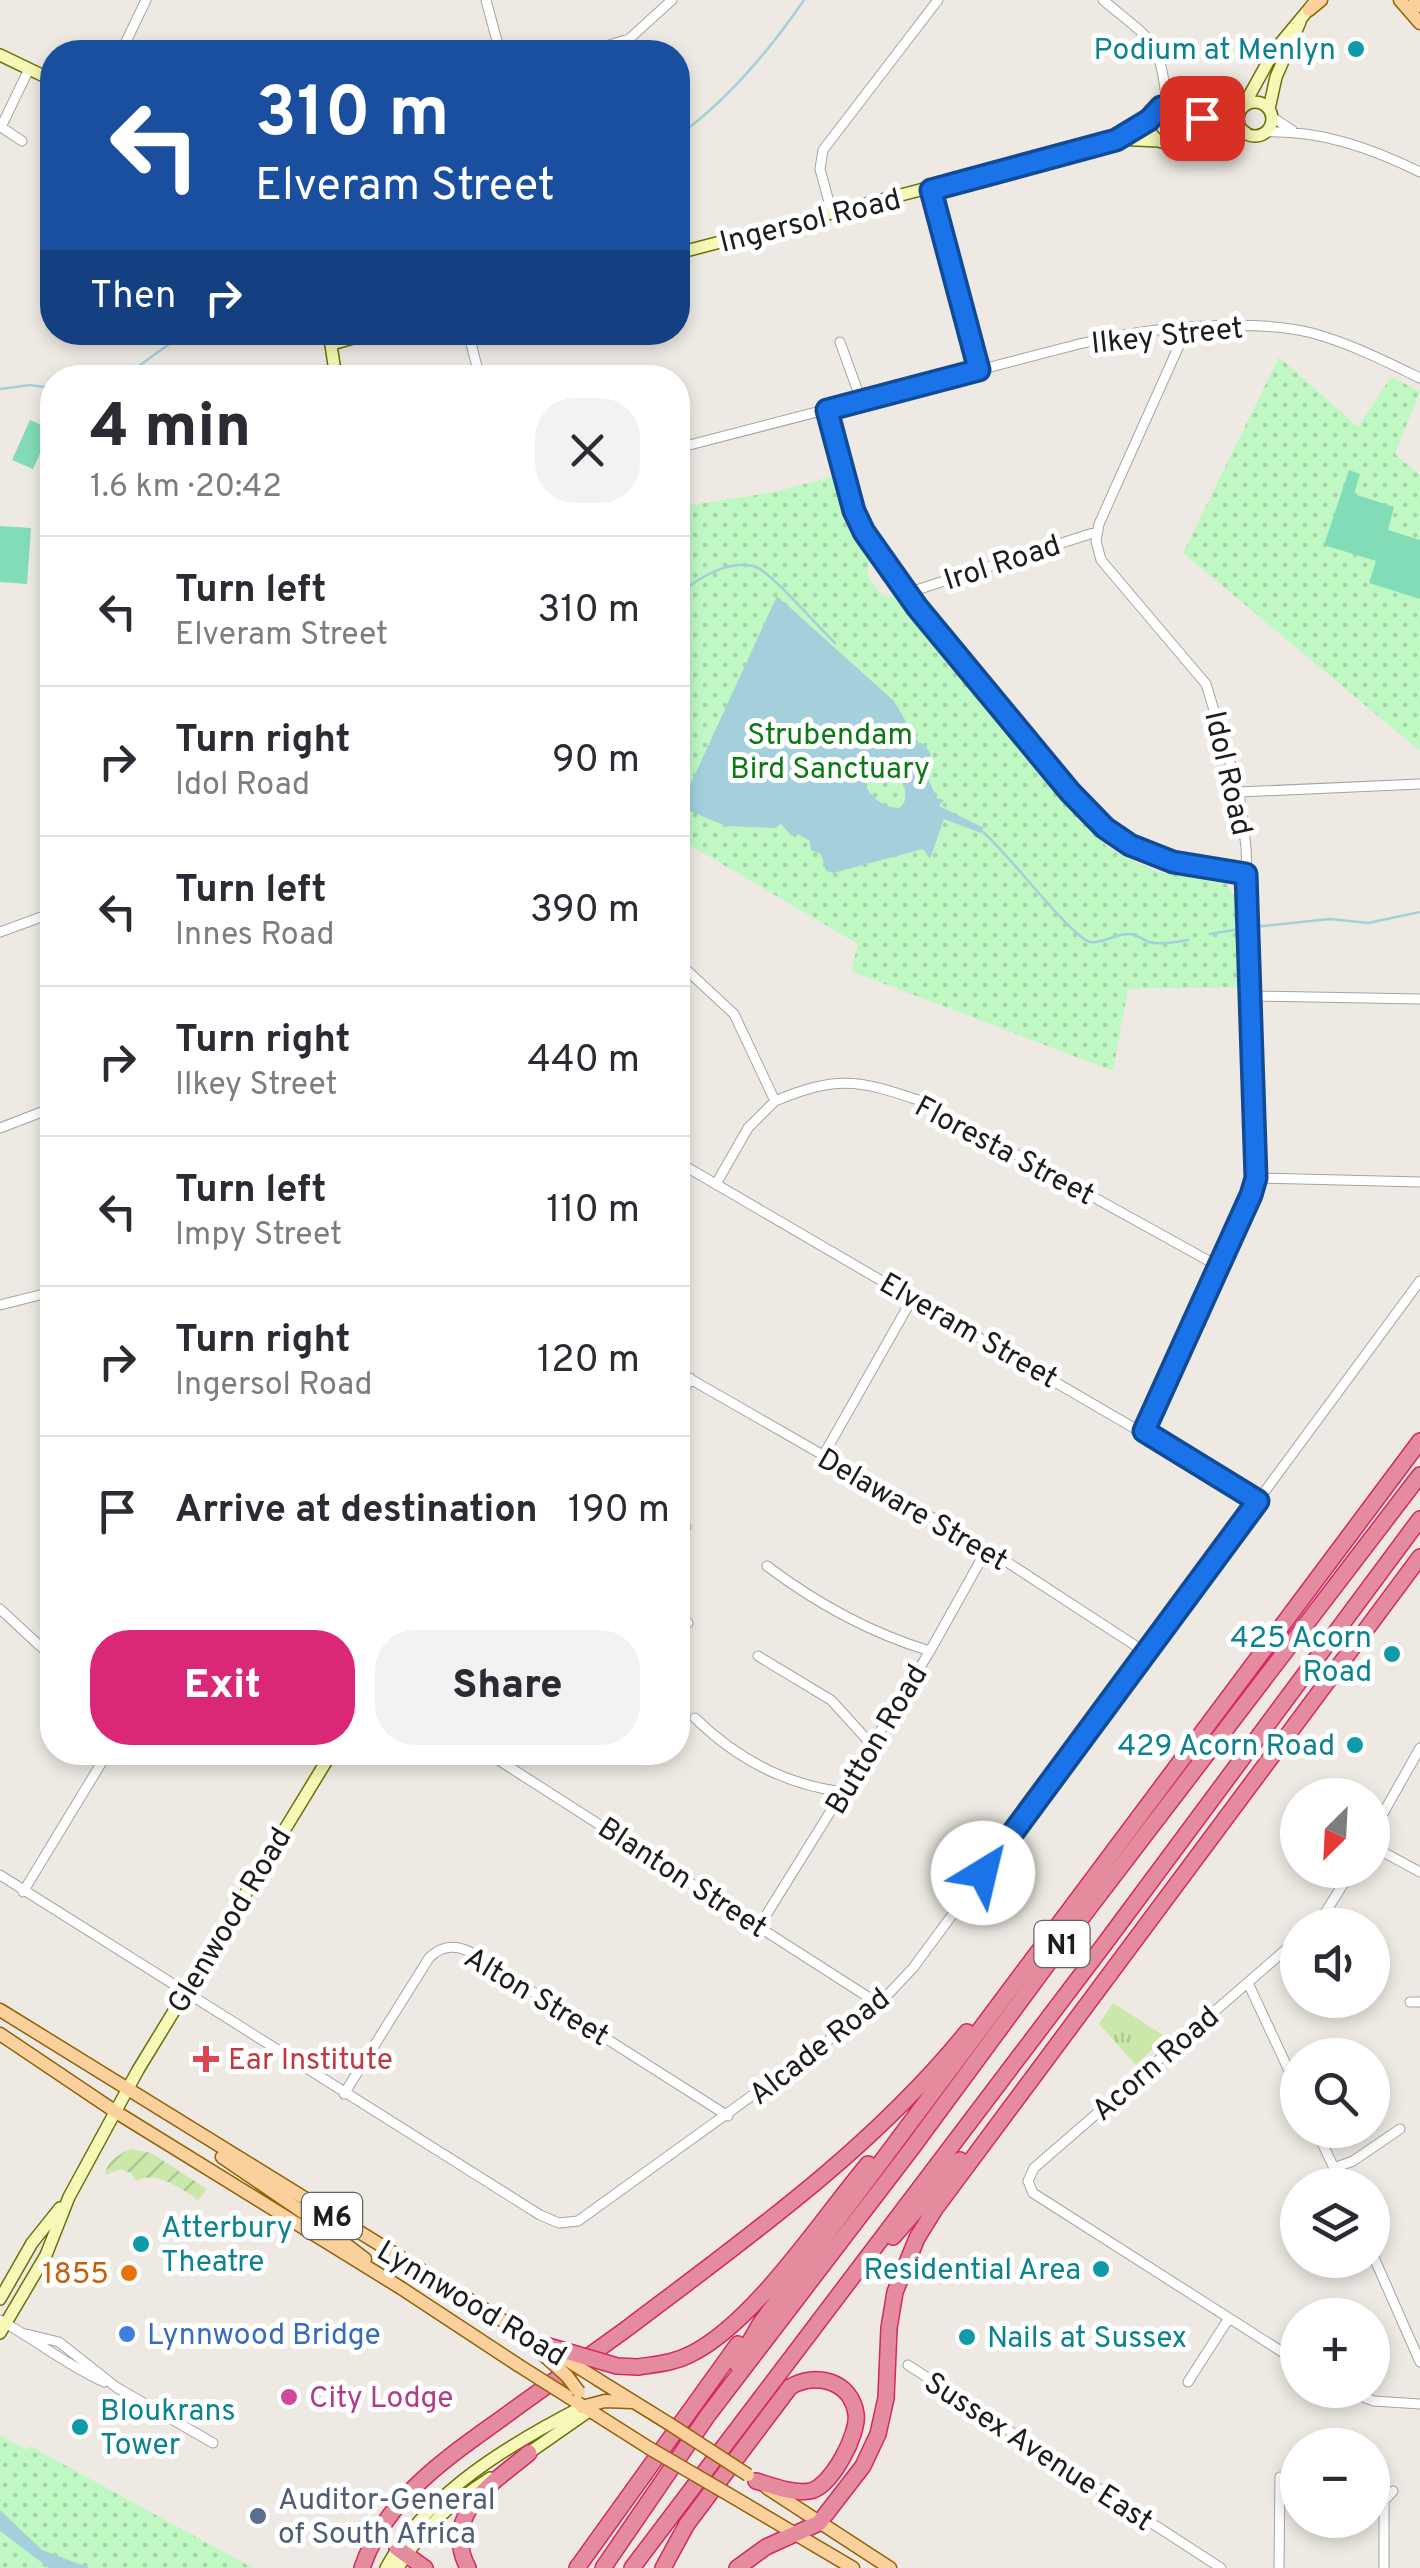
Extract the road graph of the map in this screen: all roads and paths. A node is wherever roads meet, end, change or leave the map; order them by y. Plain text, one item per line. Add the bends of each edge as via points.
1 (146, 0) edge
2 (472, 0) edge
3 (672, 0) edge
4 (938, 0) edge
5 (1103, 0) edge
6 (1400, 0) edge
7 (486, 1) edge
8 (1312, 8) edge
9 (1420, 23) edge
10 (127, 40) edge
11 (497, 40) edge
12 (625, 40) edge
13 (0, 55) edge
14 (28, 69) junction
15 (40, 74) edge
16 (1167, 106) junction
17 (1242, 108) junction
18 (1271, 113) junction
19 (1183, 114) junction
20 (1149, 120) junction
21 (1294, 131) junction
22 (1245, 132) junction
23 (1265, 132) junction
24 (1184, 134) junction
25 (1116, 140) junction
26 (1160, 141) junction
27 (22, 142) dead end
28 (1420, 172) edge
29 (931, 190) junction
30 (832, 213) junction
31 (690, 251) edge
32 (1186, 330) junction
33 (840, 342) dead end
34 (979, 370) junction
35 (1420, 378) edge
36 (862, 400) junction
37 (827, 410) junction
38 (690, 445) edge
39 (1096, 532) junction
40 (907, 593) junction
41 (1420, 784) edge
42 (1239, 792) junction
43 (1246, 874) junction
44 (40, 917) edge
45 (0, 932) edge
46 (690, 973) edge
47 (1251, 996) junction
48 (1420, 999) edge
49 (775, 1101) junction
50 (40, 1113) edge
51 (0, 1128) edge
52 (690, 1169) edge
53 (1256, 1178) junction
54 (1420, 1182) edge
55 (716, 1184) junction
56 (1218, 1266) junction
57 (1420, 1281) edge
58 (40, 1295) edge
59 (912, 1299) junction
60 (0, 1305) edge
61 (690, 1378) edge
62 (1144, 1431) junction
63 (1420, 1441) edge
64 (823, 1456) junction
65 (1420, 1475) edge
66 (1258, 1501) junction
67 (1420, 1519) edge
68 (987, 1550) junction
69 (1420, 1558) edge
70 (767, 1566) dead end
71 (0, 1609) edge
72 (40, 1647) edge
73 (930, 1651) junction
74 (1145, 1652) junction
75 (758, 1656) dead end
76 (695, 1718) dead end
77 (872, 1745) junction
78 (1420, 1748) edge
79 (100, 1765) edge
80 (324, 1765) edge
81 (508, 1766) edge
82 (844, 1792) junction
83 (1390, 1801) edge
84 (1390, 1856) edge
85 (1420, 1872) edge
86 (0, 1876) edge
87 (24, 1892) junction
88 (1070, 1905) junction
89 (760, 1925) junction
90 (1280, 1954) edge
91 (1248, 1982) junction
92 (184, 1993) junction
93 (879, 2004) junction
94 (0, 2010) edge
95 (0, 2034) edge
96 (1280, 2051) edge
97 (963, 2052) junction
98 (1042, 2067) junction
99 (129, 2089) junction
100 (344, 2094) junction
101 (116, 2112) junction
102 (728, 2116) junction
103 (1400, 2129) dead end
104 (1325, 2148) edge
105 (1334, 2168) joint
106 (69, 2198) junction
107 (779, 2275) junction
108 (1383, 2278) edge
109 (401, 2288) junction
110 (0, 2299) edge
111 (1229, 2318) junction
112 (818, 2323) junction
113 (2, 2325) edge
114 (534, 2342) junction
115 (1280, 2351) edge
116 (1420, 2362) edge
117 (908, 2365) dead end
118 (1188, 2382) dead end
119 (581, 2402) junction
120 (635, 2402) junction
121 (1390, 2402) edge
122 (1420, 2404) edge
123 (708, 2415) junction
124 (213, 2444) dead end
125 (529, 2453) junction
126 (1280, 2477) dead end
127 (752, 2478) junction
128 (1393, 2491) dead end
129 (819, 2523) junction
130 (797, 2534) junction
131 (400, 2557) edge
132 (362, 2568) edge
133 (386, 2568) edge
134 (424, 2568) edge
135 (468, 2568) edge
136 (577, 2568) edge
137 (603, 2568) edge
138 (632, 2568) edge
139 (663, 2568) edge
140 (737, 2568) edge
141 (853, 2568) edge
142 (890, 2568) edge
143 (1221, 2568) edge
144 (1279, 2568) edge
145 (1384, 2568) edge

1 - 10 street
2 - 7 street
3 - 12 street
4 - 30 street via 822,150
5 - 16 street via 1154,44
6 - 9 main road
7 - 11 street
8 - 17 street via 1274,51
8 - 18 street via 1276,76
13 - 14 street
14 - 15 street
14 - 27 street via 1,127
16 - 19 street
16 - 20 street, Ingersol Road
17 - 18 street, Ingersol Road via 1258,102
17 - 19 street, Ingersol Road via 1206,118
17 - 22 street via 1238,118
18 - 21 street, Ingersol Road
18 - 23 street
19 - 24 street
20 - 25 street, Ingersol Road
20 - 26 street
21 - 23 street, Ingersol Road
21 - 28 street, Ingersol Road via 1370,150
22 - 23 street, Ingersol Road
22 - 24 street, Ingersol Road via 1208,128
24 - 26 street, Ingersol Road
25 - 26 street, Ingersol Road
25 - 29 street, Ingersol Road
29 - 30 street, Ingersol Road
29 - 34 street
30 - 31 street, Ingersol Road
32 - 34 street, Ilkey Street via 1108,337
32 - 35 street, Ilkey Street via 1303,331
32 - 39 street
33 - 36 street
34 - 36 street, Ilkey Street
36 - 37 street, Ilkey Street
37 - 38 street, Ilkey Street
37 - 40 street via 857,521
39 - 40 street, Irol Road
39 - 42 street, Idol Road via 1102,560 1206,684
40 - 43 street via 1070,792 1116,836 1173,862
41 - 42 street
42 - 43 street, Idol Road
43 - 47 street, Idol Road
44 - 45 street
46 - 49 street via 736,1018
47 - 48 street
47 - 53 street, Idol Road
49 - 55 street via 748,1128
49 - 56 street, Floresta Street via 834,1082 918,1100
50 - 51 street
52 - 55 street, Elveram Street
53 - 54 street
53 - 56 street, Idol Road
55 - 59 street, Elveram Street
56 - 62 street, Idol Road
57 - 66 street, Alcade Road
58 - 60 street
59 - 62 street, Elveram Street
59 - 64 street
61 - 64 street, Delaware Street
62 - 66 street, Elveram Street
63 - 88 highway
64 - 68 street, Delaware Street
65 - 123 highway, N1
66 - 74 street, Alcade Road
67 - 112 highway, N1
68 - 73 street, Button Road
68 - 74 street, Delaware Street
69 - 98 highway
70 - 73 street via 833,1610
71 - 72 street
73 - 77 street, Button Road
74 - 93 street, Alcade Road via 913,1968
75 - 77 street via 832,1700
76 - 82 street via 761,1768
77 - 82 street, Button Road
78 - 83 street
79 - 87 street
80 - 92 street, Glenwood Road
81 - 89 street, Blanton Street
82 - 89 street, Button Road
84 - 85 street
86 - 87 street, Alcade Road
87 - 92 street, Alcade Road
88 - 97 highway
88 - 132 highway via 959,2042 866,2141 630,2326 434,2466 394,2508
89 - 93 street, Blanton Street
90 - 91 street, Acorn Road
91 - 96 street
91 - 111 street, Acorn Road via 1034,2168 1028,2181 1033,2193
92 - 99 street, Glenwood Road
92 - 100 street, Alcade Road
93 - 102 street, Alcade Road
94 - 99 main road, Lynnwood Road / M6
95 - 101 main road, Lynnwood Road / M6
97 - 107 highway
97 - 123 highway via 760,2324
98 - 112 highway
98 - 129 highway via 917,2238 890,2312 878,2434 863,2466
99 - 101 street, Glenwood Road
99 - 109 main road via 140,2104 288,2201
99 - 114 main road, Lynnwood Road / M6
100 - 102 street, Alcade Road via 559,2223 586,2218
100 - 102 street, Alton Street via 429,1958 454,1946
101 - 106 street, Glenwood Road
101 - 109 main road, Lynnwood Road / M6
103 - 105 street
104 - 105 street
106 - 110 street via 32,2243
106 - 113 street via 46,2255
107 - 114 highway, bridge via 721,2335 677,2360 617,2366
107 - 136 highway via 692,2412
108 - 116 street
109 - 119 main road, Lynnwood Road / M6, bridge
111 - 115 street
111 - 118 street
112 - 138 highway, N1
113 - 124 street via 59,2342 116,2386
114 - 119 main road, bridge via 567,2376
114 - 120 main road, Lynnwood Road / M6, bridge
117 - 143 street, Sussex Avenue East
119 - 120 main road
119 - 125 street
119 - 130 main road, Lynnwood Road / M6, bridge
119 - 131 street via 444,2495 417,2522
120 - 127 main road, Lynnwood Road / M6, bridge
121 - 122 street
123 - 137 highway, N1
125 - 131 street via 449,2507
125 - 135 highway via 477,2495 463,2516 459,2536
126 - 144 street
127 - 129 main road, Lynnwood Road / M6
127 - 139 highway via 808,2492 818,2488 853,2434 856,2412 843,2389 822,2378 790,2386 687,2524
128 - 145 street via 1384,2501
129 - 130 highway
129 - 142 main road, Lynnwood Road / M6
130 - 140 highway
130 - 141 main road, Lynnwood Road / M6
131 - 133 street
131 - 134 highway

